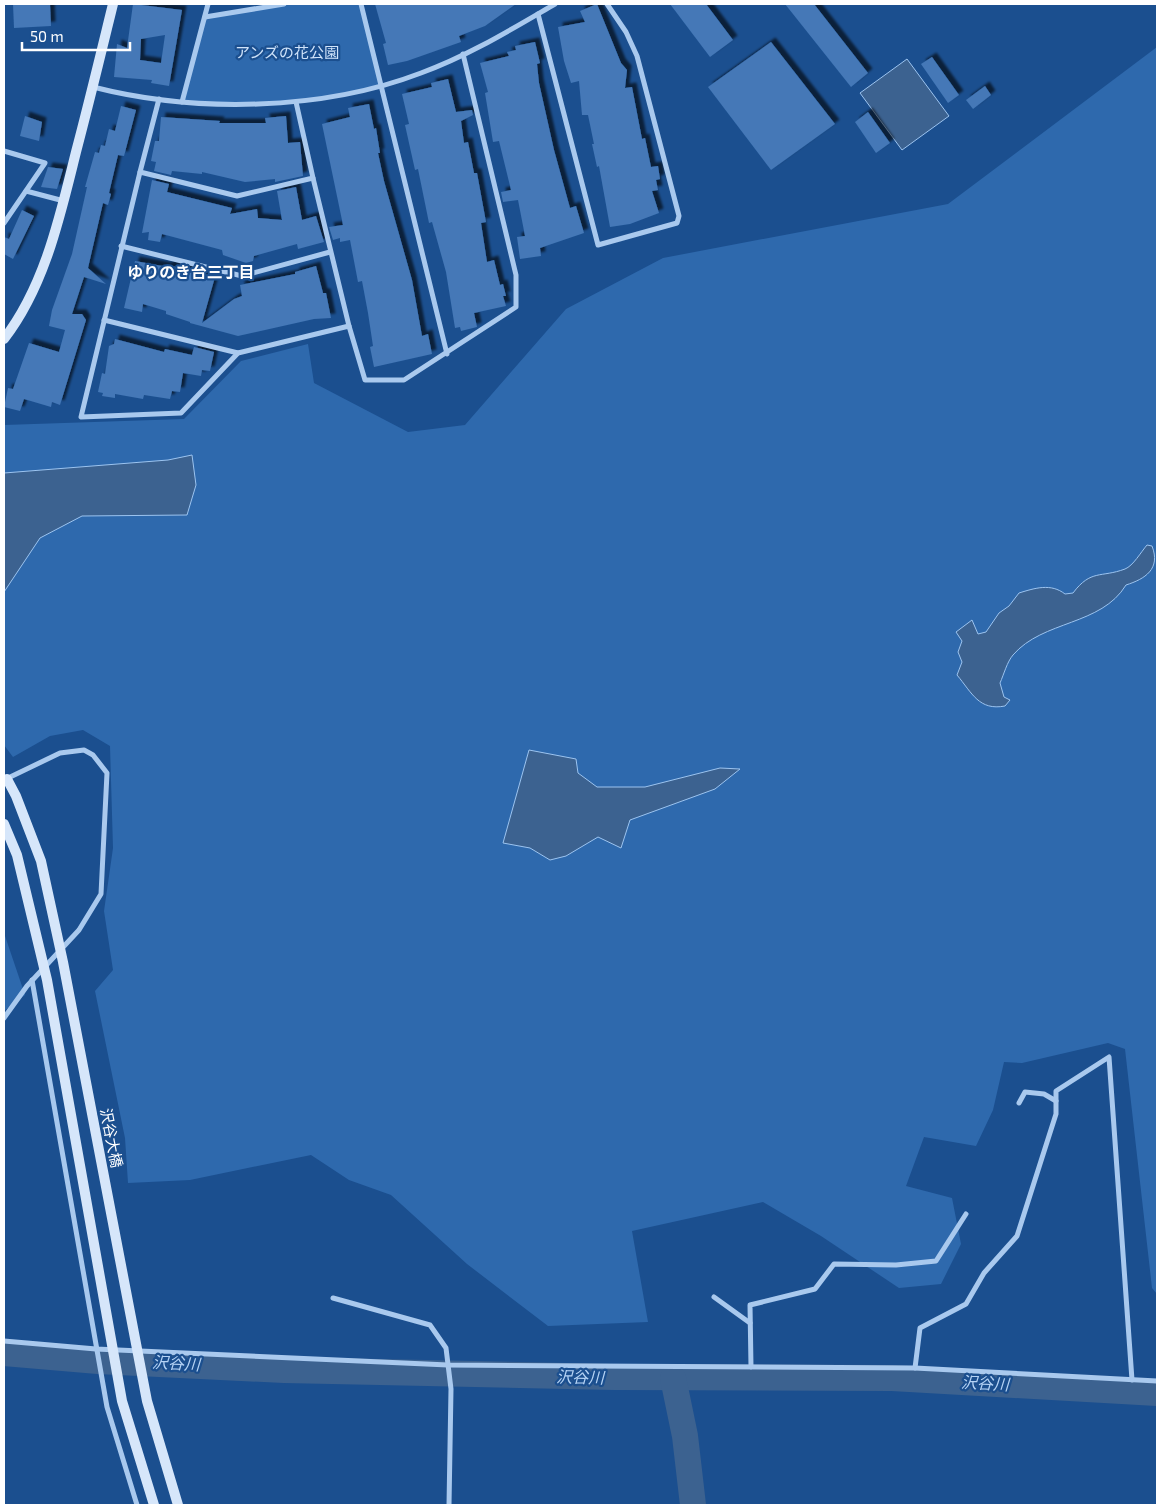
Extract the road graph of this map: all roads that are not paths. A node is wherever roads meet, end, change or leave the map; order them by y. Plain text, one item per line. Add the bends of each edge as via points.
1 (113, 4) edge
2 (208, 4) edge
3 (284, 4) edge
4 (361, 4) edge
5 (555, 4) edge
6 (606, 4) edge
7 (538, 14) junction
8 (205, 17) junction
9 (463, 54) junction
10 (381, 86) junction
11 (92, 87) junction
12 (159, 99) junction
13 (182, 102) junction
14 (296, 102) junction
15 (4, 151) edge
16 (140, 172) junction
17 (313, 178) junction
18 (26, 191) junction
19 (64, 201) junction
20 (4, 223) edge
21 (121, 246) junction
22 (330, 252) junction
23 (104, 320) junction
24 (349, 326) junction
25 (4, 339) edge
26 (238, 353) junction
27 (446, 354) junction
28 (5, 778) edge
29 (4, 824) edge
30 (32, 980) junction
31 (4, 1018) edge
32 (1056, 1101) junction
33 (1019, 1103) dead end
34 (966, 1214) dead end
35 (332, 1298) dead end
36 (714, 1298) dead end
37 (750, 1323) junction
38 (4, 1341) edge
39 (96, 1349) junction
40 (448, 1365) junction
41 (751, 1367) junction
42 (915, 1368) junction
43 (1132, 1380) junction
44 (1157, 1381) edge
45 (137, 1505) edge
46 (154, 1505) edge
47 (178, 1505) edge
48 (449, 1505) edge

1 - 11 street
2 - 8 street
3 - 8 street
4 - 10 street
5 - 7 street
6 - 7 street via 626,32 637,56 679,216 677,223 598,245
7 - 9 street
8 - 13 street
9 - 10 street via 422,73
9 - 27 street via 516,275 516,307
10 - 14 street
10 - 27 street
11 - 12 street
11 - 19 street
12 - 13 street
12 - 16 street
13 - 14 street
14 - 17 street
15 - 18 street via 45,163
16 - 17 street via 237,196
16 - 21 street
17 - 22 street
18 - 19 street
18 - 20 street
19 - 25 street via 38,280
21 - 22 street via 242,276
21 - 23 street
22 - 24 street
23 - 26 street
23 - 26 street via 81,417 181,413
24 - 26 street
24 - 27 street via 365,380 404,380
28 - 30 street via 60,753 84,750 93,755 107,773 101,894 79,930
28 - 47 street, 沢谷大橋, bridge via 16,796 45,880 147,1401
29 - 46 street, bridge via 17,855 47,980 122,1401
30 - 31 street
30 - 39 street
32 - 33 street via 1044,1094 1025,1092
32 - 42 street via 1056,1114 1017,1236 984,1273 966,1304 920,1328
32 - 43 street via 1056,1091 1109,1057
34 - 37 street via 936,1261 834,1264 815,1289 750,1305
35 - 40 street via 430,1325 446,1348
36 - 37 street
37 - 41 street
38 - 39 street
39 - 40 street
39 - 45 street via 106,1407
40 - 41 street
40 - 48 street via 451,1390
41 - 42 street
42 - 43 street
43 - 44 street

